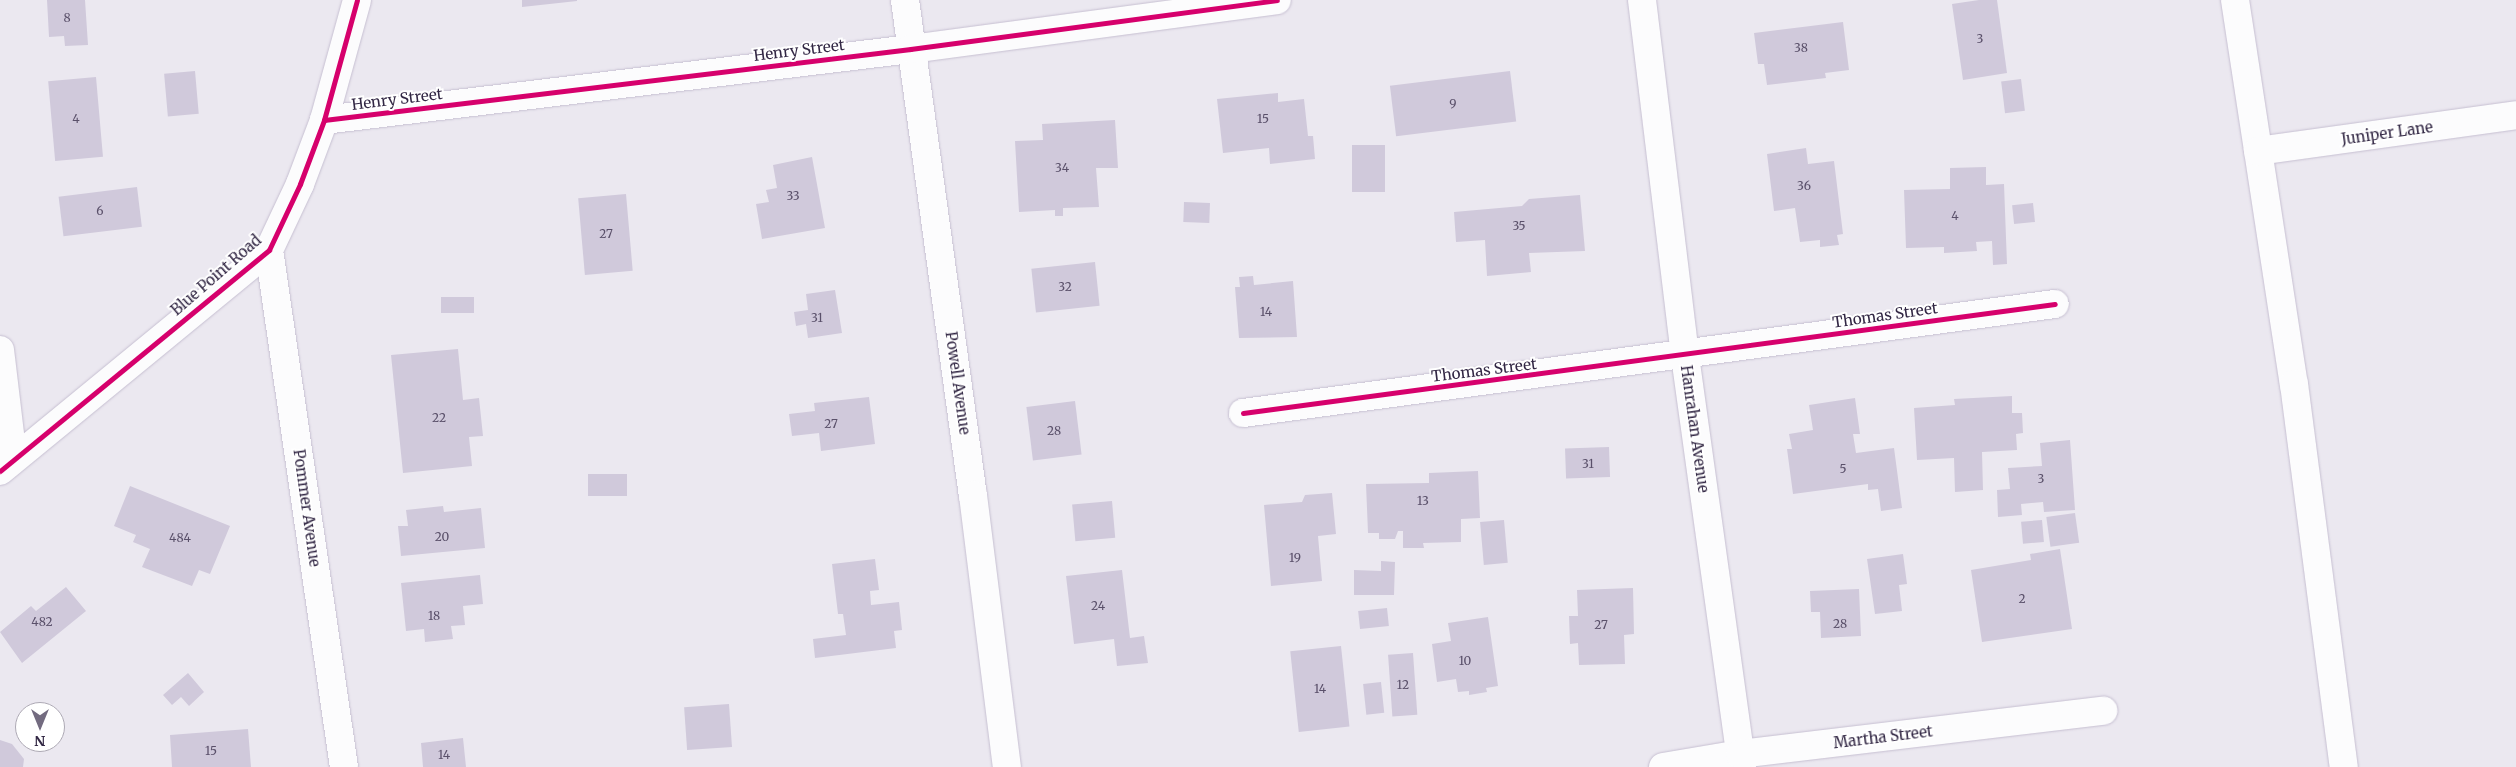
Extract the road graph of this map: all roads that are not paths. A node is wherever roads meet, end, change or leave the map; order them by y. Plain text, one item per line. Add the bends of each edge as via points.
1 (357, 0) edge
2 (904, 0) edge
3 (1277, 0) edge
4 (1642, 0) edge
5 (2235, 0) edge
6 (911, 49) junction
7 (2516, 115) edge
8 (324, 120) junction
9 (2258, 151) junction
10 (269, 250) junction
11 (2055, 304) dead end
12 (0, 350) edge
13 (1685, 356) junction
14 (1243, 414) dead end
15 (7, 465) edge
16 (2103, 711) dead end
17 (1741, 761) edge
18 (344, 767) edge
19 (1007, 767) edge
20 (1663, 767) edge
21 (2344, 767) edge

1 - 8 street, Blue Point Road
2 - 6 street, Powell Avenue
3 - 6 street, Henry Street
4 - 13 street, Hanrahan Avenue
5 - 9 street
6 - 8 street, Henry Street
6 - 19 street, Powell Avenue
7 - 9 street, Juniper Lane
8 - 10 street, Blue Point Road via 300,184
9 - 21 street via 2295,394
10 - 15 street, Blue Point Road
10 - 18 street, Pommer Avenue
11 - 13 street, Thomas Street
12 - 15 street
13 - 14 street, Thomas Street
13 - 17 street, Hanrahan Avenue
16 - 17 street, Martha Street
17 - 20 street, Martha Street

